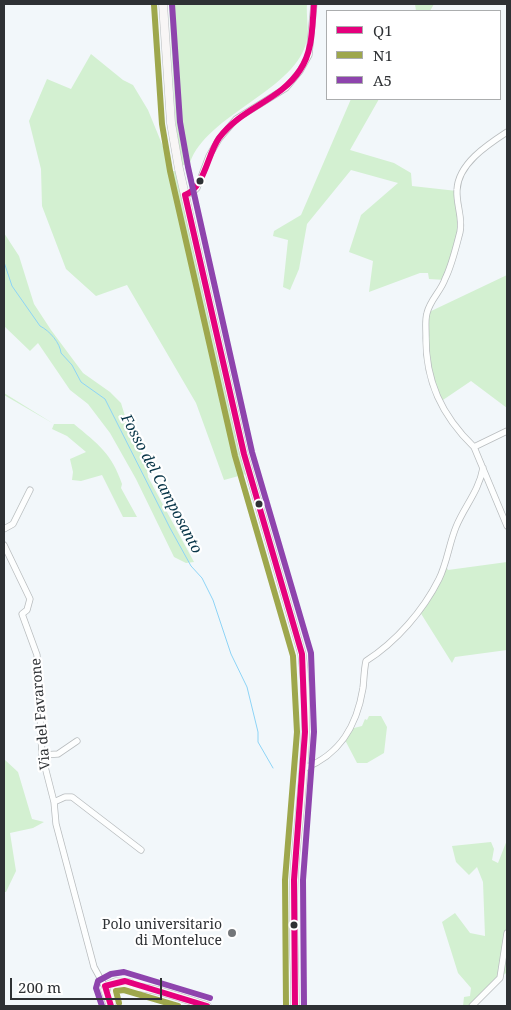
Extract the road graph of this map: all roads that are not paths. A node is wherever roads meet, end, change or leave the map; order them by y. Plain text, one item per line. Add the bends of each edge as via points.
1 (163, 4) edge
2 (314, 4) edge
3 (507, 132) edge
4 (185, 195) junction
5 (507, 431) edge
6 (474, 448) junction
7 (483, 468) junction
8 (30, 490) dead end
9 (507, 526) edge
10 (4, 529) edge
11 (4, 545) edge
12 (77, 741) dead end
13 (42, 755) junction
14 (305, 768) junction
15 (54, 802) junction
16 (142, 850) dead end
17 (507, 933) edge
18 (110, 990) junction
19 (111, 1006) edge
20 (206, 1006) edge
21 (295, 1006) edge
22 (472, 1006) edge

1 - 4 street via 171,123
2 - 4 street via 309,55 300,72 286,88 236,119 209,156 197,188
3 - 6 street via 488,144 463,169 457,191 462,218 460,230 445,280 427,313 426,346 430,373 444,411 454,428
4 - 14 street via 244,454 300,643 305,682
5 - 6 street
6 - 7 street
7 - 9 street
7 - 14 street via 481,480 456,526 439,578 413,619 366,661 363,689 346,738 327,757
8 - 10 street via 13,524
11 - 13 street, Via del Favarone via 30,599 27,610 22,614 37,655
12 - 13 street via 58,754
13 - 15 street, Via del Favarone
14 - 21 street via 295,863
15 - 16 street via 72,797
15 - 18 street, Via del Favarone via 56,824 94,966
17 - 22 street via 500,978
18 - 19 street
18 - 20 street via 139,987

